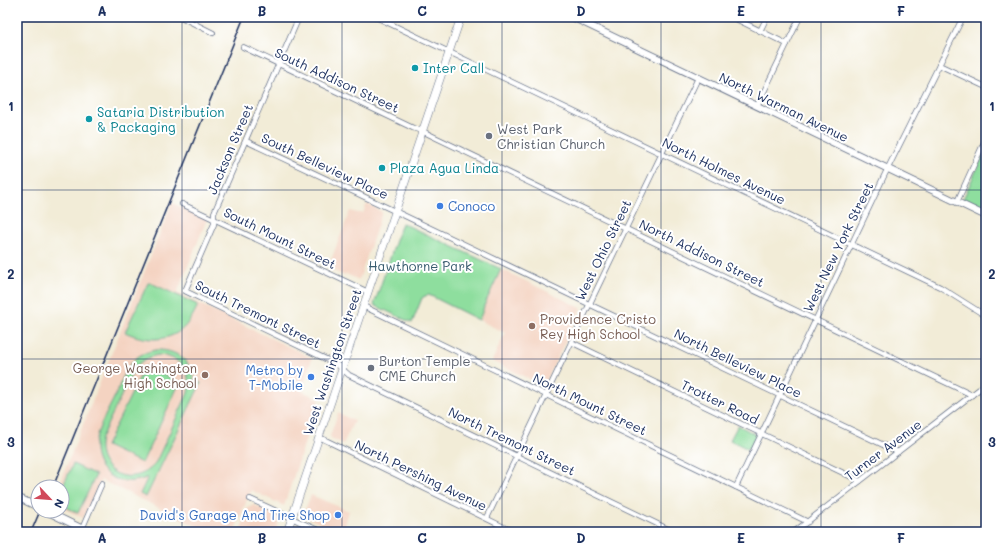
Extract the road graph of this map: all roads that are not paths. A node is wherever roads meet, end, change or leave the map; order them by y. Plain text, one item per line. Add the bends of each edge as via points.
1 (181, 17) edge
2 (299, 17) edge
3 (376, 17) edge
4 (461, 17) edge
5 (572, 17) edge
6 (732, 17) edge
7 (767, 17) edge
8 (800, 17) edge
9 (963, 17) edge
10 (760, 31) junction
11 (213, 33) dead end
12 (787, 44) junction
13 (243, 47) dead end
14 (449, 51) junction
15 (278, 64) junction
16 (939, 65) junction
17 (698, 78) junction
18 (986, 87) edge
19 (757, 106) junction
20 (422, 131) junction
21 (986, 138) edge
22 (246, 141) junction
23 (662, 153) junction
24 (888, 169) junction
25 (957, 202) junction
26 (182, 204) dead end
27 (395, 212) junction
28 (986, 216) edge
29 (214, 219) junction
30 (625, 229) junction
31 (852, 244) junction
32 (185, 291) joint
33 (368, 292) junction
34 (589, 304) junction
35 (363, 306) junction
36 (986, 316) edge
37 (815, 320) junction
38 (571, 342) junction
39 (342, 369) junction
40 (986, 384) edge
41 (546, 395) junction
42 (972, 395) junction
43 (779, 396) junction
44 (761, 434) junction
45 (319, 437) junction
46 (898, 452) junction
47 (517, 456) junction
48 (860, 481) junction
49 (102, 483) dead end
50 (736, 487) junction
51 (17, 497) edge
52 (250, 499) dead end
53 (30, 503) edge
54 (292, 518) junction
55 (487, 518) junction
56 (63, 519) edge
57 (808, 522) junction
58 (82, 528) junction
59 (89, 532) edge
60 (287, 532) edge
61 (322, 532) edge
62 (514, 532) edge
63 (674, 532) edge
64 (794, 532) edge

1 - 11 street
2 - 15 street, Jackson Street
3 - 14 street, North Holmes Avenue
4 - 14 main road, West Washington Street
5 - 17 street, North Warman Avenue
6 - 10 street
7 - 10 street
8 - 12 street
9 - 16 street, West New York Street
10 - 12 street
12 - 19 street
13 - 15 street, South Addison Street
14 - 20 main road, West Washington Street
14 - 23 street, North Holmes Avenue
15 - 20 street, South Addison Street
15 - 22 street, Jackson Street
16 - 18 street
16 - 24 street, West New York Street
17 - 19 street, North Warman Avenue
17 - 23 street, West Ohio Street
19 - 24 street, North Warman Avenue
20 - 27 main road, West Washington Street
20 - 30 street, North Addison Street
21 - 25 street
22 - 27 street, South Belleview Place
22 - 29 street, Jackson Street via 214,213
23 - 30 street, West Ohio Street
23 - 31 street, North Holmes Avenue
24 - 25 street, North Warman Avenue
24 - 31 street, West New York Street
25 - 28 street, North Warman Avenue
26 - 29 street, South Mount Street
27 - 33 main road, West Washington Street
27 - 34 street, North Belleview Place
29 - 32 street, Jackson Street
29 - 33 street, South Mount Street
30 - 34 street, West Ohio Street
30 - 37 street, North Addison Street
31 - 36 street, North Holmes Avenue via 940,287
31 - 37 street, West New York Street
32 - 39 street, South Tremont Street via 334,362
33 - 35 main road, West Washington Street
34 - 38 street, West Ohio Street
34 - 43 street, North Belleview Place
35 - 39 main road, West Washington Street
35 - 41 street, North Mount Street
37 - 42 street, North Addison Street
37 - 43 street, West New York Street
38 - 41 street, West Ohio Street
38 - 44 street, Trotter Road
39 - 45 main road, West Washington Street
39 - 47 street, North Tremont Street via 349,375
40 - 42 street, Turner Avenue
41 - 47 street, West Ohio Street
41 - 50 street, North Mount Street
42 - 46 street, Turner Avenue
43 - 44 street, West New York Street
43 - 46 street, North Belleview Place
44 - 48 street, Trotter Road
44 - 50 street, West New York Street
45 - 54 main road, West Washington Street
45 - 55 street, North Pershing Avenue
46 - 48 street, Turner Avenue
47 - 55 street, West Ohio Street
47 - 63 street, North Tremont Street
48 - 57 street, Turner Avenue
49 - 58 street
50 - 57 street, North Mount Street
51 - 53 street
52 - 54 street
54 - 60 main road, West Washington Street
54 - 61 street
55 - 62 street, North Pershing Avenue
56 - 58 street
57 - 64 street, Turner Avenue
58 - 59 street

